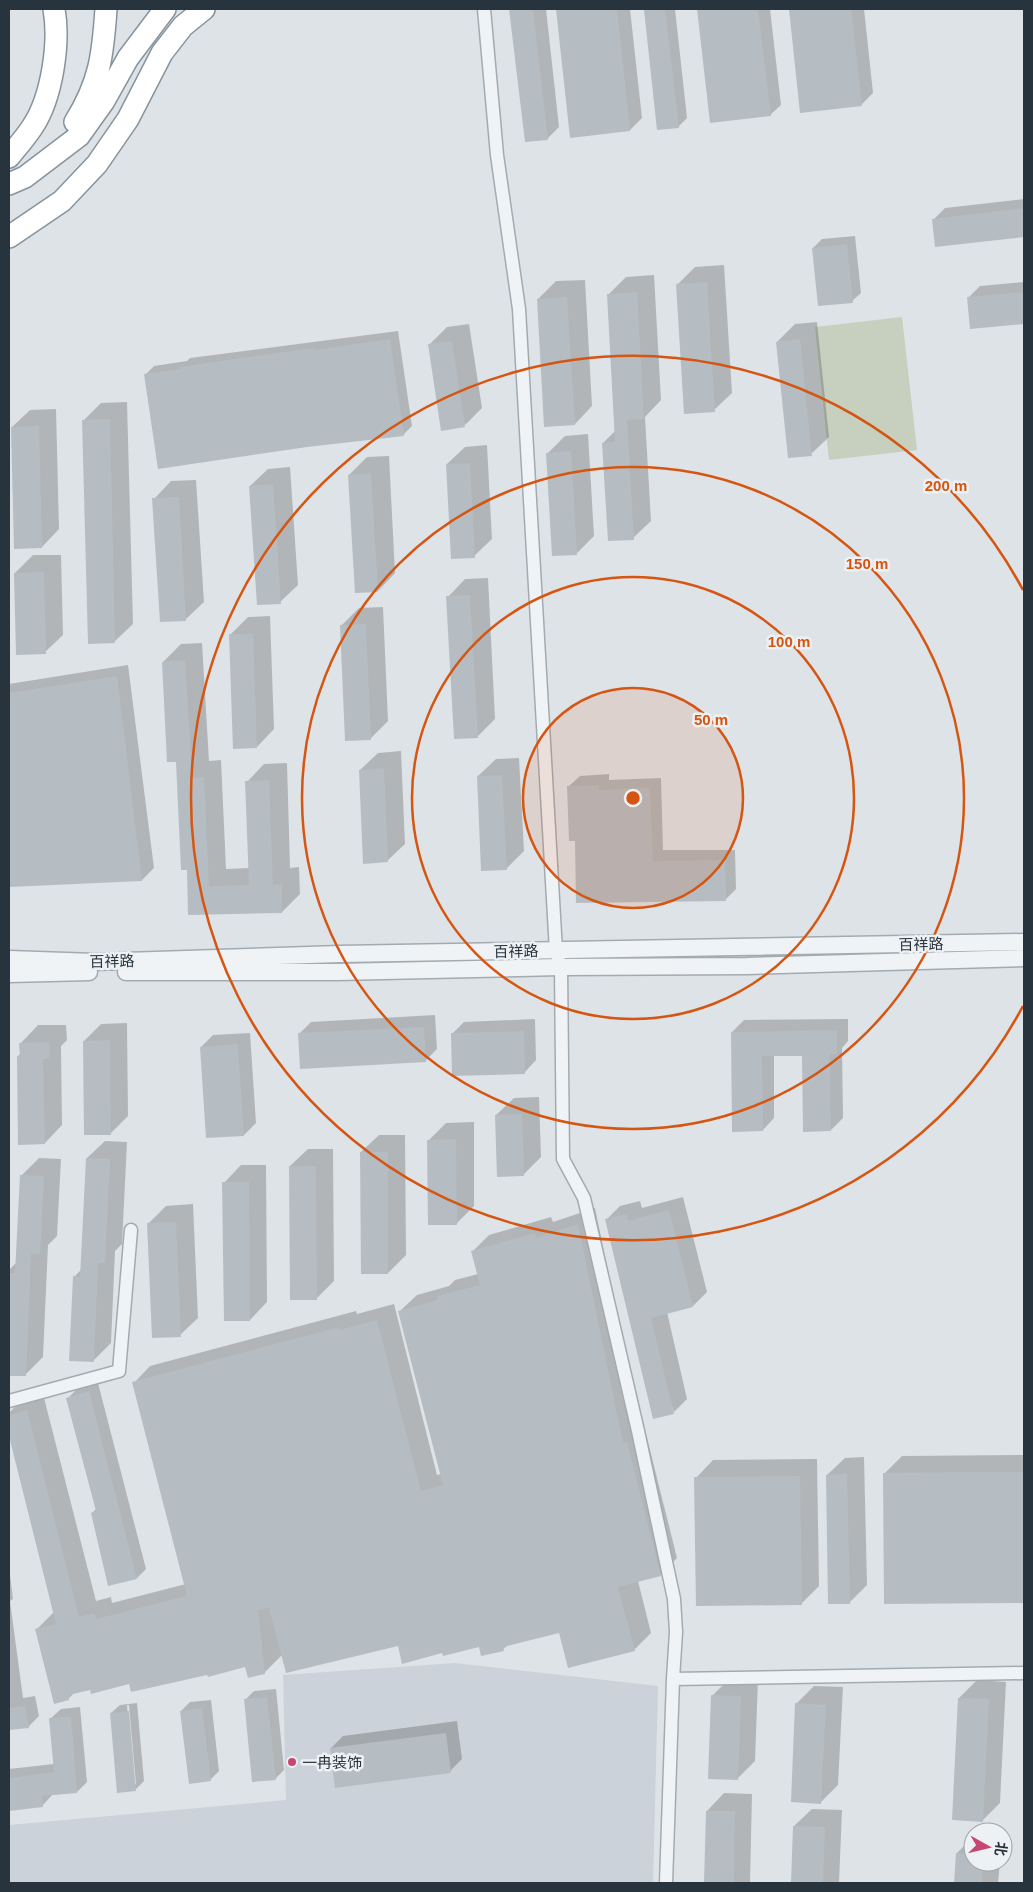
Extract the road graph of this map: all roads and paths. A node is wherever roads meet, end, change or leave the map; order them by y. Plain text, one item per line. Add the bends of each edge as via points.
1 (54, 9) edge
2 (106, 9) edge
3 (165, 9) edge
4 (204, 9) edge
5 (484, 9) edge
6 (9, 157) edge
7 (9, 184) edge
8 (9, 195) edge
9 (9, 237) edge
10 (1024, 942) edge
11 (556, 951) junction
12 (1024, 958) edge
13 (9, 959) edge
14 (561, 967) junction
15 (9, 974) edge
16 (131, 1230) dead end
17 (9, 1401) edge
18 (1024, 1673) edge
19 (672, 1679) junction
20 (666, 1883) edge

1 - 6 highway via 56,52 44,102 34,125
2 - 8 highway via 103,53 86,106 52,159
3 - 7 highway via 128,58 104,102 79,136 24,177
4 - 9 highway via 183,26 162,53 128,119 97,164 62,201
5 - 11 street via 497,155 518,308
10 - 11 street, 百祥路
11 - 13 street, 百祥路 via 94,962
11 - 14 street
12 - 14 street, 百祥路 via 748,966
14 - 15 street, 百祥路
14 - 19 street via 563,1159 584,1198 674,1599 676,1632
16 - 17 street via 119,1371
18 - 19 street
19 - 20 street

